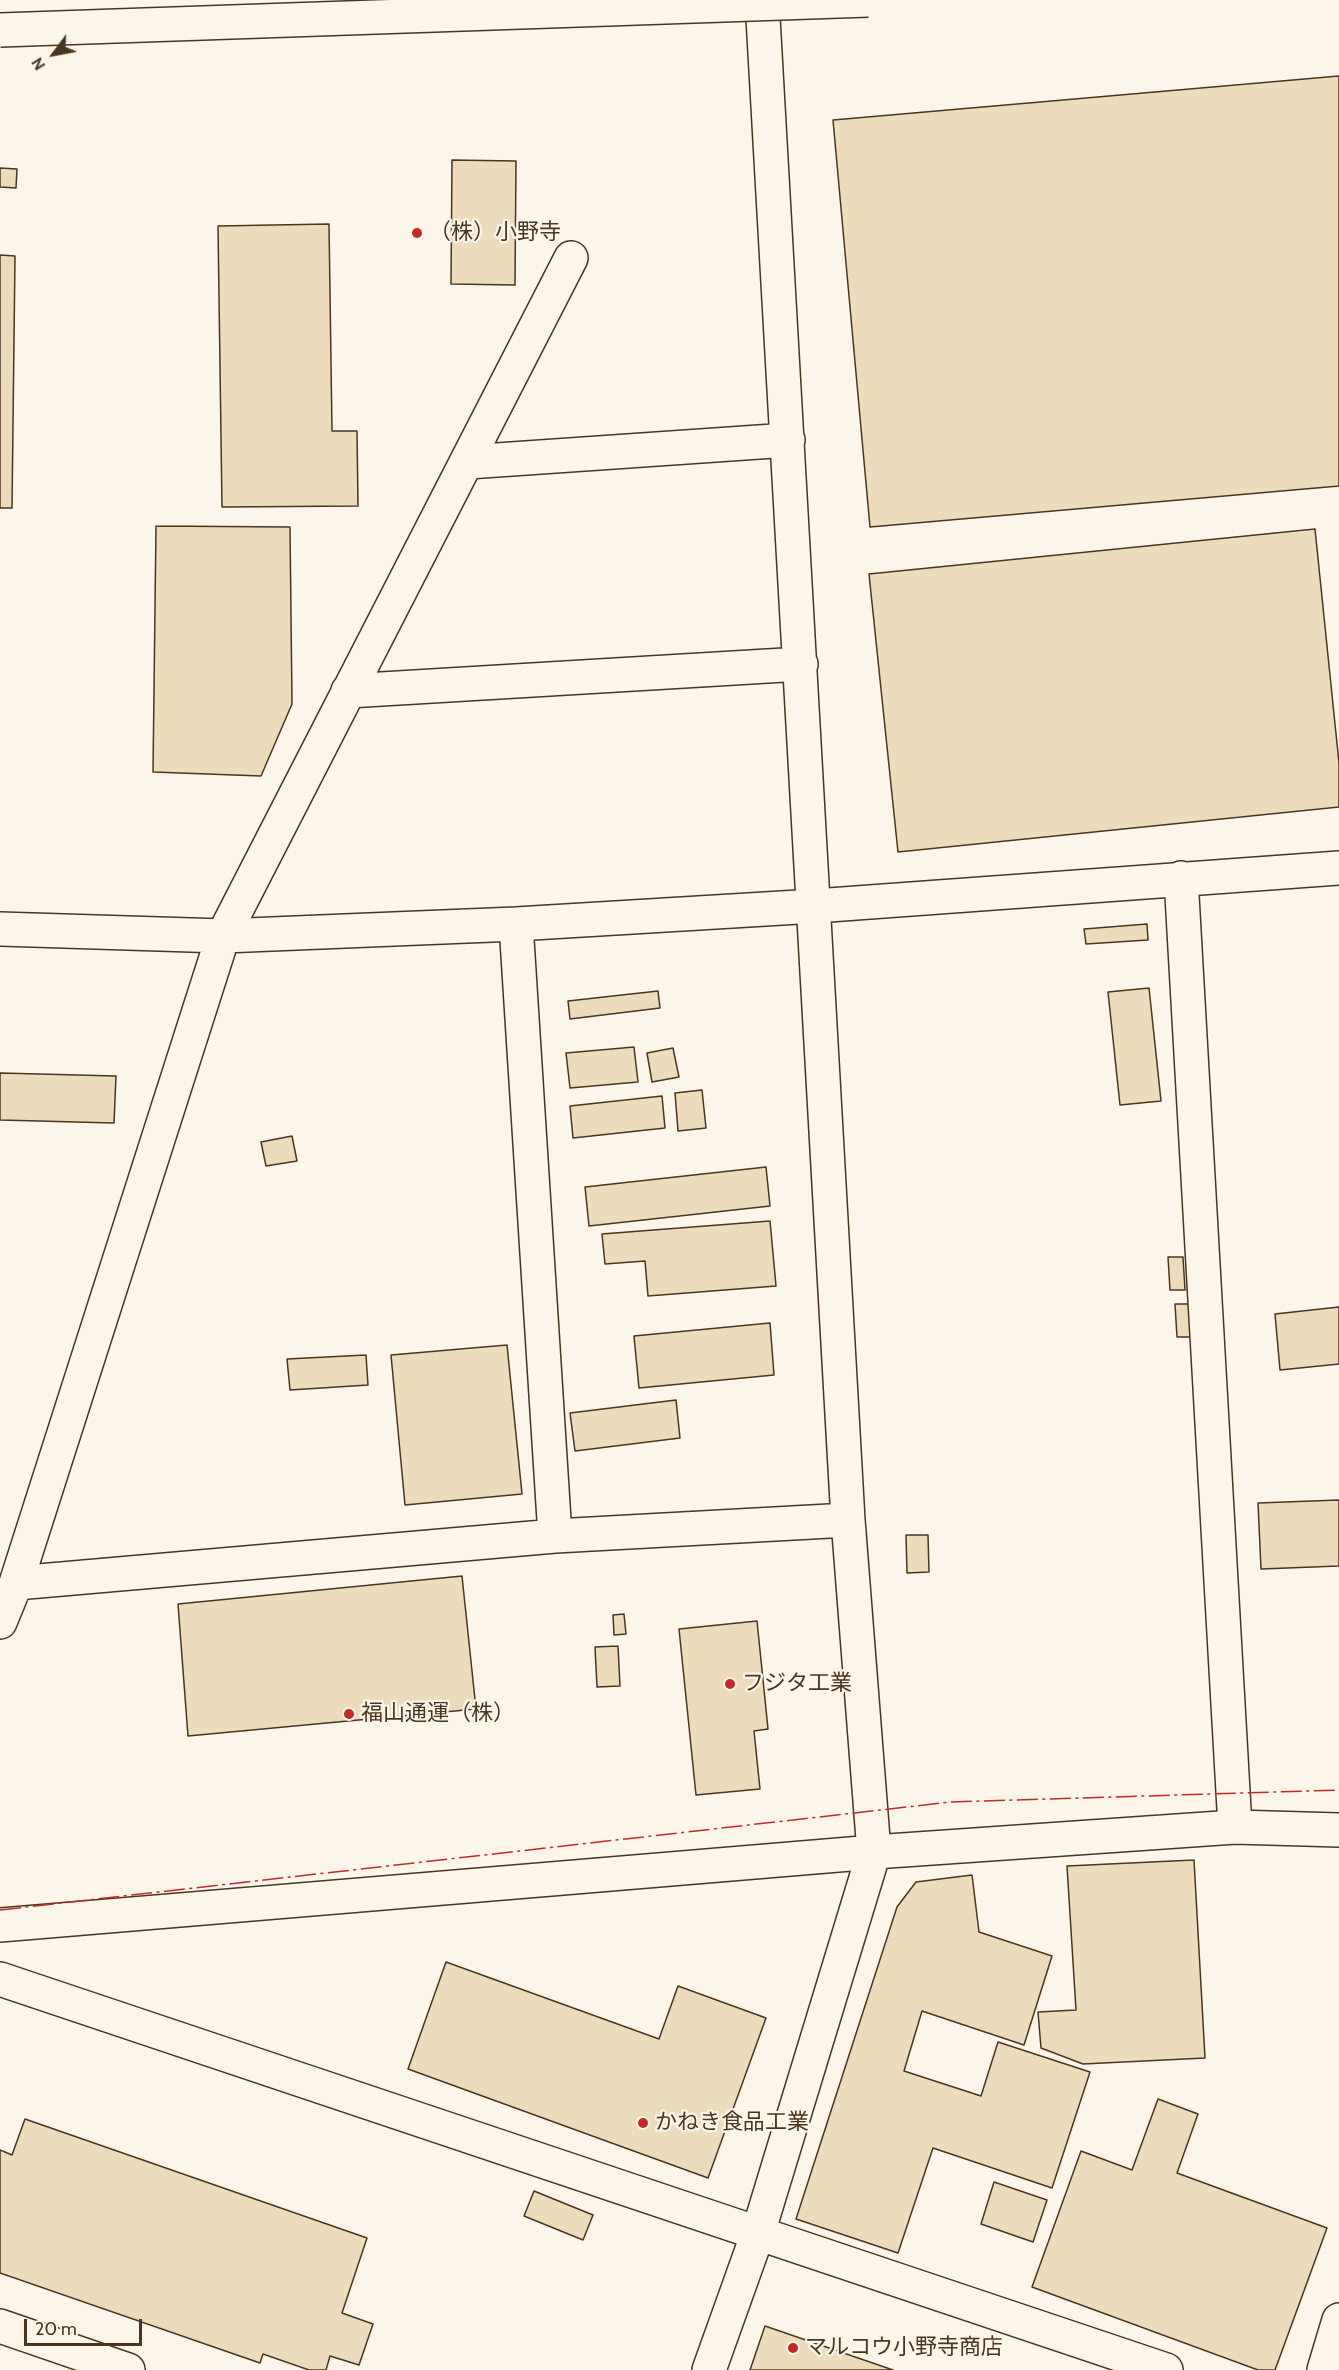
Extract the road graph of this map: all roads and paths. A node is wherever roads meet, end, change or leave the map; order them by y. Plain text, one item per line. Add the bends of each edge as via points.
1 (762, 0) edge
2 (868, 0) edge
3 (0, 30) edge
4 (571, 258) dead end
5 (788, 440) junction
6 (468, 462) junction
7 (801, 664) junction
8 (348, 691) junction
9 (1339, 868) edge
10 (1181, 878) junction
11 (814, 906) junction
12 (516, 924) junction
13 (0, 929) edge
14 (223, 936) junction
15 (848, 1520) junction
16 (555, 1536) junction
17 (16, 1583) junction
18 (0, 1622) edge
19 (1235, 1827) junction
20 (1339, 1830) edge
21 (874, 1852) junction
22 (0, 1925) edge
23 (0, 1979) edge
24 (758, 2233) junction
25 (1339, 2320) edge
26 (0, 2326) edge
27 (128, 2370) edge
28 (709, 2370) edge
29 (1166, 2370) edge
30 (1324, 2370) edge

1 - 5 main road
2 - 3 main road, bridge
4 - 6 main road
5 - 6 main road
5 - 7 main road
6 - 8 main road
7 - 8 main road
7 - 11 main road
8 - 14 main road
9 - 10 main road
10 - 11 main road
10 - 19 main road
11 - 12 main road
11 - 15 main road
12 - 14 main road
12 - 16 main road
13 - 14 main road
14 - 17 main road
15 - 16 main road
15 - 21 main road
16 - 17 main road
17 - 18 main road
19 - 20 main road
19 - 21 main road
21 - 22 main road
21 - 24 main road
23 - 24 main road
24 - 28 main road
24 - 29 main road
25 - 30 main road
26 - 27 main road

